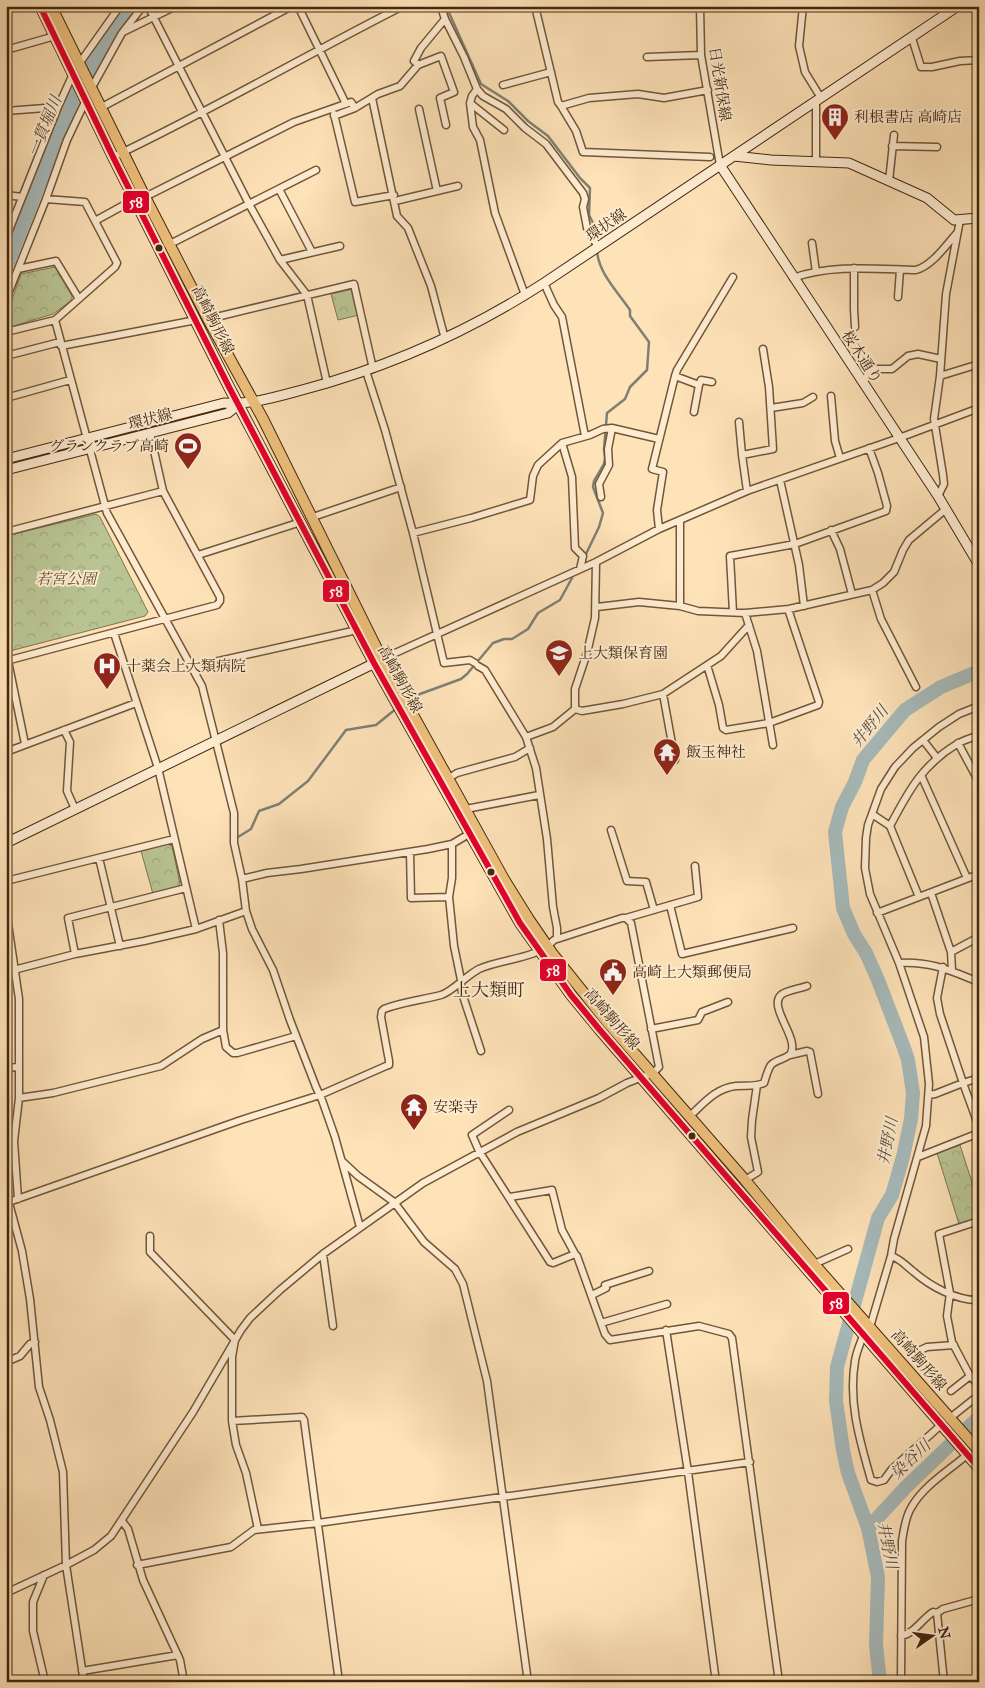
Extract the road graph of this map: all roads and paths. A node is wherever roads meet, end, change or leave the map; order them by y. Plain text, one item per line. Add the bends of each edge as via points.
1 (40, 6) edge
2 (51, 6) edge
3 (120, 6) edge
4 (143, 6) edge
5 (148, 6) edge
6 (176, 6) edge
7 (292, 6) edge
8 (298, 6) edge
9 (403, 6) edge
10 (444, 6) edge
11 (535, 6) edge
12 (700, 6) edge
13 (803, 6) edge
14 (958, 6) edge
15 (154, 17) junction
16 (445, 19) junction
17 (122, 33) junction
18 (55, 36) junction
19 (912, 38) junction
20 (319, 49) junction
21 (6, 50) edge
22 (701, 55) junction
23 (646, 57) dead end
24 (979, 60) edge
25 (418, 65) junction
26 (179, 66) junction
27 (77, 70) junction
28 (551, 72) junction
29 (503, 85) dead end
30 (477, 89) junction
31 (708, 90) junction
32 (88, 93) junction
33 (372, 98) junction
34 (818, 100) junction
35 (470, 103) junction
36 (346, 104) junction
37 (561, 106) junction
38 (58, 107) junction
39 (100, 108) junction
40 (332, 108) junction
41 (355, 108) junction
42 (419, 109) dead end
43 (6, 111) edge
44 (202, 113) junction
45 (334, 116) junction
46 (446, 125) dead end
47 (504, 130) dead end
48 (894, 135) dead end
49 (892, 146) junction
50 (937, 147) dead end
51 (118, 155) junction
52 (734, 156) junction
53 (225, 157) junction
54 (710, 157) dead end
55 (816, 162) junction
56 (720, 165) junction
57 (316, 170) dead end
58 (889, 181) junction
59 (458, 186) dead end
60 (279, 189) junction
61 (437, 190) junction
62 (6, 195) edge
63 (22, 197) junction
64 (140, 198) junction
65 (394, 198) junction
66 (46, 199) junction
67 (249, 204) junction
68 (979, 218) edge
69 (960, 220) junction
70 (95, 221) junction
71 (958, 232) junction
72 (6, 238) edge
73 (812, 243) dead end
74 (170, 244) junction
75 (340, 246) dead end
76 (598, 247) junction
77 (312, 252) junction
78 (280, 260) junction
79 (854, 268) junction
80 (18, 270) junction
81 (900, 270) junction
82 (816, 272) junction
83 (732, 277) dead end
84 (794, 278) junction
85 (544, 283) junction
86 (307, 295) junction
87 (525, 296) junction
88 (898, 297) dead end
89 (6, 299) edge
90 (79, 299) junction
91 (208, 319) junction
92 (55, 320) junction
93 (196, 320) junction
94 (856, 327) dead end
95 (6, 332) edge
96 (446, 339) junction
97 (61, 344) junction
98 (763, 349) dead end
99 (6, 356) edge
100 (941, 359) junction
101 (979, 364) edge
102 (370, 370) junction
103 (675, 376) junction
104 (940, 376) junction
105 (70, 380) junction
106 (712, 382) dead end
107 (327, 383) junction
108 (864, 384) junction
109 (699, 385) junction
110 (831, 396) dead end
111 (6, 398) edge
112 (813, 398) dead end
113 (254, 402) junction
114 (239, 404) junction
115 (771, 408) junction
116 (979, 408) edge
117 (694, 412) dead end
118 (739, 422) dead end
119 (935, 425) junction
120 (612, 428) junction
121 (150, 433) junction
122 (585, 436) junction
123 (86, 438) junction
124 (899, 438) junction
125 (659, 440) junction
126 (562, 443) junction
127 (88, 448) junction
128 (869, 448) junction
129 (742, 455) junction
130 (840, 458) junction
131 (6, 459) edge
132 (6, 470) edge
133 (780, 480) junction
134 (401, 487) junction
135 (164, 491) junction
136 (747, 491) junction
137 (938, 496) junction
138 (601, 497) dead end
139 (105, 506) junction
140 (946, 509) junction
141 (312, 517) junction
142 (680, 520) junction
143 (301, 522) junction
144 (660, 530) junction
145 (831, 530) junction
146 (6, 532) edge
147 (413, 533) junction
148 (795, 544) junction
149 (198, 555) junction
150 (596, 562) junction
151 (979, 565) edge
152 (580, 569) junction
153 (872, 590) junction
154 (852, 594) junction
155 (680, 606) junction
156 (804, 606) junction
157 (597, 607) junction
158 (788, 609) junction
159 (733, 612) junction
160 (745, 613) junction
161 (164, 619) junction
162 (749, 625) junction
163 (357, 630) junction
164 (114, 633) junction
165 (436, 634) junction
166 (7, 661) edge
167 (378, 661) junction
168 (707, 665) junction
169 (192, 667) junction
170 (916, 687) dead end
171 (663, 694) junction
172 (136, 703) junction
173 (979, 706) edge
174 (575, 709) junction
175 (769, 723) junction
176 (64, 730) junction
177 (979, 735) edge
178 (526, 737) junction
179 (215, 740) junction
180 (923, 740) junction
181 (958, 743) junction
182 (25, 744) junction
183 (773, 746) dead end
184 (530, 748) junction
185 (6, 752) edge
186 (937, 758) junction
187 (675, 760) dead end
188 (158, 768) junction
189 (921, 775) junction
190 (449, 778) junction
191 (979, 782) edge
192 (539, 795) junction
193 (75, 809) junction
194 (466, 810) junction
195 (872, 814) junction
196 (890, 826) junction
197 (611, 830) dead end
198 (469, 834) junction
199 (174, 838) junction
200 (6, 843) edge
201 (452, 844) junction
202 (410, 852) junction
203 (99, 858) junction
204 (695, 866) dead end
205 (979, 874) edge
206 (967, 878) junction
207 (242, 879) junction
208 (6, 881) edge
209 (186, 888) junction
210 (931, 893) junction
211 (449, 897) junction
212 (920, 897) junction
213 (670, 905) junction
214 (110, 908) junction
215 (6, 910) edge
216 (654, 910) junction
217 (246, 911) junction
218 (877, 913) junction
219 (626, 918) junction
220 (219, 920) junction
221 (792, 928) dead end
222 (196, 929) junction
223 (979, 937) edge
224 (557, 939) junction
225 (120, 946) junction
226 (543, 948) junction
227 (952, 952) junction
228 (75, 954) junction
229 (899, 963) junction
230 (943, 968) junction
231 (14, 970) junction
232 (952, 970) junction
233 (6, 972) edge
234 (461, 980) junction
235 (979, 982) edge
236 (807, 986) dead end
237 (728, 1002) dead end
238 (651, 1029) junction
239 (223, 1030) junction
240 (296, 1036) junction
241 (481, 1052) dead end
242 (790, 1055) junction
243 (19, 1067) junction
244 (6, 1068) edge
245 (653, 1073) junction
246 (642, 1077) junction
247 (979, 1078) edge
248 (964, 1083) junction
249 (757, 1085) junction
250 (818, 1094) dead end
251 (929, 1094) junction
252 (320, 1095) junction
253 (19, 1098) junction
254 (509, 1110) dead end
255 (690, 1116) junction
256 (979, 1127) edge
257 (979, 1133) edge
258 (479, 1151) junction
259 (918, 1157) junction
260 (342, 1161) junction
261 (745, 1180) junction
262 (510, 1197) junction
263 (18, 1199) junction
264 (394, 1202) junction
265 (8, 1203) edge
266 (979, 1221) edge
267 (360, 1227) junction
268 (150, 1236) dead end
269 (848, 1249) dead end
270 (323, 1254) junction
271 (575, 1254) junction
272 (892, 1256) junction
273 (810, 1267) junction
274 (649, 1271) dead end
275 (950, 1293) junction
276 (592, 1295) junction
277 (836, 1296) junction
278 (979, 1300) edge
279 (667, 1304) dead end
280 (601, 1323) junction
281 (867, 1323) junction
282 (332, 1326) dead end
283 (666, 1330) junction
284 (862, 1334) junction
285 (235, 1340) junction
286 (35, 1342) junction
287 (954, 1345) junction
288 (912, 1354) dead end
289 (6, 1362) edge
290 (970, 1376) junction
291 (979, 1385) edge
292 (951, 1390) dead end
293 (979, 1395) edge
294 (951, 1419) junction
295 (232, 1421) junction
296 (943, 1427) junction
297 (976, 1448) edge
298 (966, 1454) junction
299 (750, 1462) junction
300 (979, 1468) edge
301 (688, 1472) junction
302 (502, 1497) junction
303 (122, 1521) junction
304 (318, 1523) junction
305 (258, 1529) junction
306 (66, 1565) junction
307 (138, 1565) junction
308 (44, 1575) junction
309 (6, 1593) edge
310 (979, 1599) edge
311 (937, 1614) junction
312 (900, 1636) junction
313 (178, 1655) junction
314 (82, 1671) junction
315 (45, 1682) edge
316 (84, 1682) edge
317 (184, 1682) edge
318 (339, 1682) edge
319 (528, 1682) edge
320 (716, 1682) edge
321 (779, 1682) edge
322 (901, 1682) edge
323 (944, 1682) edge

1 - 18 main road, 高崎駒形線
2 - 27 main road, 高崎駒形線
3 - 27 street
4 - 17 street
5 - 15 street
6 - 15 street
7 - 26 street
8 - 20 street
9 - 20 street
10 - 16 street
11 - 28 street
12 - 22 street, 日光新保線
13 - 34 street via 799,46 805,72
14 - 19 street, 環状線
15 - 17 street
15 - 26 street
16 - 25 street via 420,48 414,61
16 - 30 street
17 - 32 street
18 - 21 street
18 - 27 main road, 高崎駒形線
19 - 24 street via 921,67
19 - 34 street, 環状線
20 - 36 street
20 - 44 street
22 - 23 street
22 - 31 street, 日光新保線
25 - 33 street via 400,86
25 - 46 street via 441,56 454,92 440,98
26 - 39 street
26 - 44 street
27 - 32 main road, 高崎駒形線
27 - 38 street
28 - 29 street
28 - 37 street
30 - 35 street
30 - 76 street via 546,144 560,162 583,193 587,228
31 - 37 street via 664,98 638,94 589,98
31 - 56 street, 日光新保線
32 - 39 main road, 高崎駒形線
32 - 51 main road, 高崎駒形線
32 - 66 street
33 - 41 street
33 - 65 street
34 - 52 street, 環状線
34 - 55 street
35 - 47 street
35 - 87 street via 495,213
36 - 40 street
36 - 41 street via 351,102
37 - 54 street via 576,131 583,152
38 - 43 street
38 - 63 street
39 - 51 main road, 高崎駒形線
40 - 45 street
40 - 53 street via 294,122
41 - 45 street
42 - 61 street
44 - 51 street
44 - 53 street
45 - 65 street via 355,202
48 - 49 street
49 - 50 street
49 - 58 street
51 - 64 main road, 高崎駒形線
52 - 55 street
52 - 56 street, 環状線
53 - 64 street
53 - 67 street
55 - 58 street via 849,163
56 - 76 street, 環状線
56 - 84 street, 桜木通り
57 - 60 street
58 - 69 street via 927,198 949,217
59 - 61 street
60 - 67 street
60 - 77 street
61 - 65 street
62 - 63 street
63 - 72 street
64 - 70 street
64 - 74 main road, 高崎駒形線
64 - 93 main road, 高崎駒形線
65 - 96 street via 398,216 408,228 431,286
66 - 70 street via 85,202
66 - 80 street
67 - 74 street
67 - 78 street
68 - 69 street
69 - 71 street
70 - 90 street via 117,263
71 - 81 street via 921,269
71 - 100 street via 946,294
73 - 82 street
74 - 91 main road, 高崎駒形線
75 - 77 street
76 - 85 street, 環状線
77 - 78 street
78 - 86 street
79 - 81 street
79 - 82 street
79 - 94 street
80 - 89 street
80 - 90 street via 56,262
81 - 88 street
82 - 84 street
83 - 103 street
84 - 108 street, 桜木通り
85 - 87 street, 環状線
85 - 122 street via 562,317
86 - 91 street
86 - 102 street via 354,284
86 - 107 street
87 - 96 street, 環状線
90 - 92 street
91 - 113 main road, 高崎駒形線
92 - 95 street
92 - 97 street
93 - 97 street
93 - 114 main road, 高崎駒形線
96 - 102 street, 環状線
97 - 99 street
97 - 105 street
98 - 115 street
100 - 104 street
100 - 108 street via 918,354 908,356 892,369 870,369
101 - 104 street
102 - 107 street, 環状線
102 - 134 street
103 - 109 street
103 - 125 street
104 - 119 street
105 - 111 street
105 - 123 street
106 - 109 street via 700,380
107 - 113 street, 環状線
108 - 124 street, 桜木通り
109 - 117 street
110 - 130 street via 835,441
112 - 115 street via 803,403
113 - 114 street, 環状線
113 - 141 main road, 高崎駒形線
114 - 121 street, 環状線 via 228,414
114 - 123 street, 環状線 via 224,403
114 - 143 main road, 高崎駒形線
115 - 129 street via 773,449
116 - 119 street
118 - 129 street
119 - 124 street
119 - 137 street via 944,484
120 - 122 street
120 - 125 street
120 - 138 street via 609,465 599,484
121 - 127 street, 環状線
121 - 135 street
122 - 126 street
123 - 127 street
123 - 131 street, 環状線
124 - 128 street
124 - 137 street, 桜木通り
125 - 144 street via 652,469 663,472 658,510
126 - 147 street via 538,465 530,500
126 - 152 street via 572,477 575,548 583,556
127 - 132 street, 環状線
127 - 139 street
128 - 130 street
128 - 145 street via 886,510
129 - 136 street
130 - 133 street
133 - 136 street
133 - 148 street
134 - 141 street
134 - 147 street
135 - 139 street
135 - 149 street
136 - 142 street
137 - 140 street, 桜木通り
139 - 146 street
139 - 161 street
140 - 151 street, 桜木通り
140 - 153 street via 909,540 894,572
141 - 167 main road, 高崎駒形線
142 - 144 street
142 - 155 street
143 - 149 street
143 - 163 main road, 高崎駒形線
144 - 150 street
145 - 148 street
145 - 154 street via 840,549
147 - 165 street
148 - 156 street
148 - 159 street via 730,556
149 - 161 street via 220,602
150 - 152 street
150 - 157 street
152 - 165 street
153 - 154 street
153 - 170 street via 881,619
154 - 156 street
155 - 157 street via 639,602
155 - 159 street via 698,611
156 - 158 street
157 - 174 street via 587,653 574,689
158 - 160 street
158 - 175 street via 819,702
159 - 160 street
160 - 162 street
161 - 164 street
161 - 169 street
162 - 168 street via 721,656
162 - 175 street via 757,651
163 - 167 main road, 高崎駒形線
163 - 169 street
164 - 166 street
164 - 172 street
165 - 167 street
165 - 178 street via 444,662 470,660 485,670
166 - 182 street
167 - 179 street
167 - 190 main road, 高崎駒形線
167 - 198 main road, 高崎駒形線
168 - 171 street
168 - 175 street via 726,730
169 - 179 street via 202,686
171 - 174 street via 582,711
171 - 187 street
172 - 176 street
172 - 188 street
173 - 180 street via 950,720
174 - 178 street via 553,727
175 - 183 street
176 - 182 street
176 - 193 street via 70,742 67,791
177 - 181 street
178 - 184 street
179 - 188 street
179 - 207 street via 234,813 234,843
180 - 186 street
180 - 195 street via 896,767 881,789
181 - 186 street
181 - 191 street
182 - 185 street
184 - 190 street via 515,757
184 - 192 street
186 - 189 street
188 - 193 street
188 - 199 street
189 - 196 street
189 - 206 street
190 - 194 main road, 高崎駒形線
192 - 194 street
192 - 224 street via 552,874
193 - 200 street
194 - 226 main road, 高崎駒形線
195 - 196 street
195 - 218 street via 866,838 865,868
196 - 212 street
197 - 216 street via 627,881 646,882
198 - 201 street
198 - 226 main road, 高崎駒形線 via 520,923
199 - 203 street
199 - 209 street
201 - 202 street
201 - 211 street
202 - 207 street
202 - 211 street via 411,898
203 - 208 street
203 - 214 street
204 - 213 street via 698,897
205 - 206 street
206 - 210 street
207 - 217 street
209 - 214 street
209 - 222 street
210 - 212 street
210 - 227 street
211 - 234 street
212 - 218 street
213 - 216 street
213 - 221 street via 682,954
214 - 225 street
214 - 228 street via 68,918
215 - 231 street
216 - 219 street
217 - 220 street
217 - 240 street via 273,970
218 - 229 street
219 - 224 street
219 - 238 street via 631,923
220 - 222 street
220 - 239 street via 223,953
222 - 225 street
223 - 227 street
224 - 226 street
225 - 228 street
226 - 234 street via 527,956 477,970
226 - 245 main road, 高崎駒形線
226 - 246 main road, 高崎駒形線 via 571,995
227 - 232 street
228 - 231 street
229 - 230 street
229 - 251 street via 924,1038
230 - 232 street
230 - 248 street via 937,998
231 - 233 street
231 - 243 street via 19,999
232 - 235 street
234 - 241 street via 462,993
234 - 252 street via 447,993 382,1011 389,1065
236 - 242 street via 780,996 778,1001 790,1036
237 - 238 street via 702,1012 698,1020
238 - 245 street via 659,1068
239 - 240 street via 226,1047 233,1053
239 - 253 street via 161,1066
240 - 252 street
242 - 249 street via 771,1065 764,1083
242 - 250 street via 810,1052
243 - 244 street
243 - 253 street
245 - 246 street
245 - 255 main road, 高崎駒形線
246 - 258 street
246 - 273 main road, 高崎駒形線
247 - 248 street
248 - 251 street
248 - 256 street
249 - 255 street via 738,1085 718,1091
249 - 261 street via 751,1137 758,1172
251 - 259 street via 926,1126
252 - 260 street
252 - 263 street via 222,1126
253 - 263 street via 14,1141
254 - 258 street via 472,1135
255 - 261 main road, 高崎駒形線
257 - 259 street
258 - 262 street
258 - 264 street
259 - 272 street
260 - 264 street
260 - 267 street
261 - 273 main road, 高崎駒形線
262 - 271 street via 550,1262
262 - 271 street via 552,1190 562,1230
263 - 265 street
264 - 267 street
264 - 302 street via 424,1242 455,1269 463,1284 487,1381
265 - 286 street via 22,1251
266 - 275 street via 939,1234
267 - 270 street
268 - 285 street via 150,1252
269 - 273 street
270 - 282 street
270 - 285 street via 262,1306
271 - 276 street
272 - 275 street via 899,1258 934,1287
272 - 281 street
273 - 277 main road, 高崎駒形線
274 - 276 street via 605,1284 606,1288
275 - 278 street
275 - 287 street via 948,1316
276 - 280 street
277 - 281 main road, 高崎駒形線
277 - 284 main road, 高崎駒形線
279 - 280 street
280 - 283 street via 610,1340
281 - 294 main road, 高崎駒形線
283 - 299 street via 699,1326 729,1334 732,1338
283 - 301 street
284 - 296 main road, 高崎駒形線
284 - 296 street via 855,1360 853,1405 872,1480 884,1480 892,1469
285 - 295 street
285 - 303 street via 193,1412
286 - 289 street via 20,1356
286 - 306 street via 39,1387 63,1472
287 - 288 street via 927,1347
287 - 290 street
290 - 291 street
290 - 292 street
293 - 294 street
294 - 297 main road, 高崎駒形線
295 - 304 street via 302,1417
295 - 305 street
296 - 298 main road, 高崎駒形線
298 - 300 main road
298 - 312 street via 920,1494 910,1509 902,1541
299 - 301 street
299 - 321 street
301 - 302 street
301 - 320 street
302 - 304 street
302 - 319 street
303 - 306 street via 104,1544
303 - 307 street via 128,1529
304 - 305 street
304 - 318 street
305 - 307 street via 231,1546
306 - 308 street
306 - 314 street
307 - 313 street
308 - 309 street
308 - 315 street via 33,1602 33,1631
310 - 311 street via 943,1609
311 - 312 street via 933,1612 908,1635
311 - 323 street
312 - 322 street
313 - 314 street
313 - 317 street
314 - 316 street

